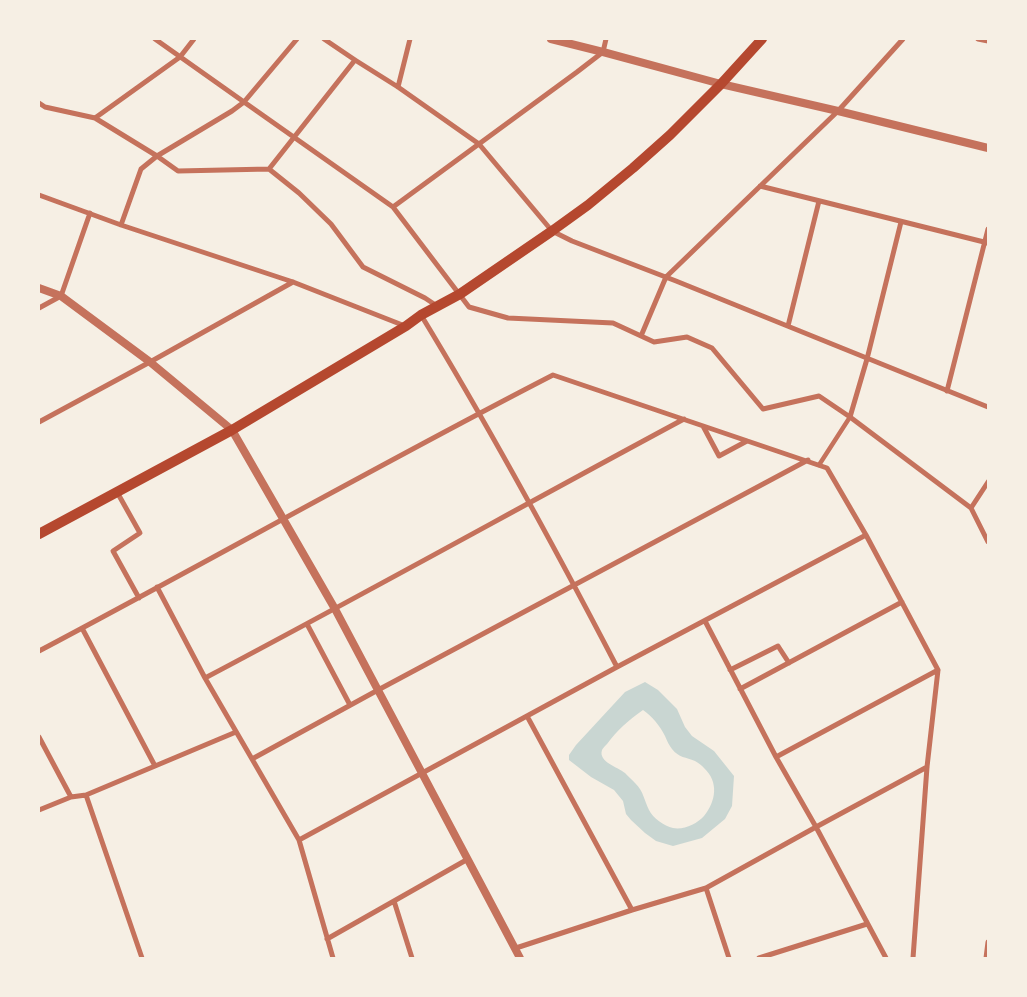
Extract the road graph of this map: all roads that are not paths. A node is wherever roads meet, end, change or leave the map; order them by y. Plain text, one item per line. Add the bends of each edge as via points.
1 (155, 39) edge
2 (194, 39) edge
3 (297, 39) edge
4 (324, 39) edge
5 (410, 39) edge
6 (551, 39) edge
7 (606, 39) edge
8 (762, 39) edge
9 (903, 39) edge
10 (978, 39) edge
11 (988, 41) edge
12 (603, 52) junction
13 (180, 57) junction
14 (355, 60) junction
15 (721, 84) junction
16 (398, 87) junction
17 (244, 102) junction
18 (39, 103) edge
19 (838, 111) junction
20 (95, 118) junction
21 (294, 138) junction
22 (479, 144) junction
23 (988, 148) edge
24 (157, 156) junction
25 (269, 169) junction
26 (760, 186) junction
27 (39, 195) edge
28 (819, 201) junction
29 (393, 206) junction
30 (90, 213) junction
31 (901, 222) junction
32 (121, 225) junction
33 (988, 229) edge
34 (552, 231) junction
35 (987, 243) edge
36 (666, 277) junction
37 (293, 282) junction
38 (39, 288) edge
39 (460, 294) junction
40 (61, 296) junction
41 (437, 306) junction
42 (39, 308) edge
43 (421, 315) junction
44 (406, 326) junction
45 (788, 326) junction
46 (641, 336) junction
47 (868, 359) junction
48 (150, 362) junction
49 (947, 391) junction
50 (988, 408) edge
51 (480, 413) junction
52 (850, 417) junction
53 (684, 419) junction
54 (39, 422) edge
55 (703, 426) junction
56 (232, 430) junction
57 (747, 441) junction
58 (808, 460) junction
59 (819, 464) junction
60 (988, 482) edge
61 (117, 492) junction
62 (529, 502) junction
63 (971, 508) junction
64 (283, 518) junction
65 (39, 534) edge
66 (866, 535) junction
67 (988, 542) edge
68 (574, 584) junction
69 (157, 587) junction
70 (138, 598) junction
71 (902, 602) junction
72 (335, 610) junction
73 (705, 621) junction
74 (307, 624) junction
75 (82, 628) junction
76 (39, 651) edge
77 (789, 663) junction
78 (617, 667) junction
79 (730, 670) junction
80 (938, 670) junction
81 (205, 678) junction
82 (740, 689) junction
83 (378, 690) junction
84 (350, 705) junction
85 (527, 716) junction
86 (236, 732) junction
87 (39, 737) edge
88 (776, 757) junction
89 (252, 759) junction
90 (155, 766) junction
91 (927, 767) junction
92 (422, 774) junction
93 (86, 794) junction
94 (71, 797) junction
95 (39, 810) edge
96 (816, 827) junction
97 (299, 840) junction
98 (468, 859) junction
99 (706, 888) junction
100 (394, 901) junction
101 (632, 910) junction
102 (867, 924) junction
103 (327, 939) junction
104 (988, 942) edge
105 (516, 948) junction
106 (142, 958) edge
107 (333, 958) edge
108 (412, 958) edge
109 (520, 958) edge
110 (729, 958) edge
111 (759, 958) edge
112 (886, 958) edge
113 (912, 958) edge
114 (986, 958) edge

1 - 13 street
2 - 13 street
3 - 17 street
4 - 14 street
5 - 16 street
6 - 12 street
7 - 12 street
8 - 15 main road
9 - 19 street
10 - 11 street
12 - 15 street
12 - 22 street
13 - 17 street
13 - 20 street
14 - 16 street
14 - 21 street
15 - 19 street
15 - 34 main road via 633,168
16 - 22 street
17 - 21 street
17 - 24 street
18 - 20 street
19 - 23 street
19 - 26 street
20 - 24 street
21 - 25 street
21 - 29 street
22 - 29 street
22 - 34 street
24 - 25 street via 178,171
24 - 32 street via 141,169
25 - 41 street via 331,224 363,267
26 - 28 street
26 - 36 street
27 - 30 street
28 - 31 street
28 - 45 street
29 - 39 street
30 - 32 street
30 - 40 street
31 - 35 street
31 - 47 street
32 - 37 street
33 - 35 street
34 - 36 street
34 - 39 main road
35 - 49 street
36 - 45 street
36 - 46 street
37 - 44 street
37 - 48 street
38 - 40 street
39 - 41 main road
39 - 46 street via 469,307 508,318 613,323
40 - 42 street
40 - 48 street
41 - 43 main road
43 - 44 main road
43 - 51 street
44 - 56 main road
45 - 47 street
46 - 52 street via 654,342 687,337 712,348 763,409 819,396
47 - 49 street
47 - 52 street
48 - 54 street
48 - 56 street
49 - 50 street
51 - 53 street via 553,375
51 - 62 street
51 - 64 street
52 - 59 street
52 - 63 street
53 - 55 street
53 - 62 street
55 - 57 street
55 - 57 street via 719,456
56 - 61 main road
56 - 64 street
57 - 58 street
58 - 59 street
58 - 68 street
59 - 66 street via 827,468
60 - 63 street
61 - 65 main road
61 - 70 street via 140,533 113,551
62 - 68 street
62 - 72 street
63 - 67 street
64 - 69 street
64 - 72 street
66 - 71 street
66 - 73 street
68 - 78 street
68 - 83 street
69 - 70 street
69 - 81 street
70 - 75 street
71 - 77 street
71 - 80 street
72 - 74 street
72 - 83 street
73 - 78 street
73 - 79 street
74 - 81 street
74 - 84 street
75 - 76 street
75 - 90 street
77 - 79 street via 778,646
77 - 82 street
78 - 85 street
79 - 82 street
80 - 88 street
80 - 91 street
81 - 86 street
82 - 88 street
83 - 84 street
83 - 92 street
84 - 89 street
85 - 92 street
85 - 101 street
86 - 89 street
86 - 90 street
87 - 94 street
88 - 96 street
89 - 97 street
90 - 93 street
91 - 96 street
91 - 113 street
92 - 97 street
92 - 98 street
93 - 94 street
93 - 106 street
94 - 95 street
96 - 99 street
96 - 102 street
97 - 103 street
98 - 100 street
98 - 105 street
99 - 101 street
99 - 110 street
100 - 103 street
100 - 108 street
101 - 105 street
102 - 111 street
102 - 112 street
103 - 107 street
104 - 114 street
105 - 109 street

